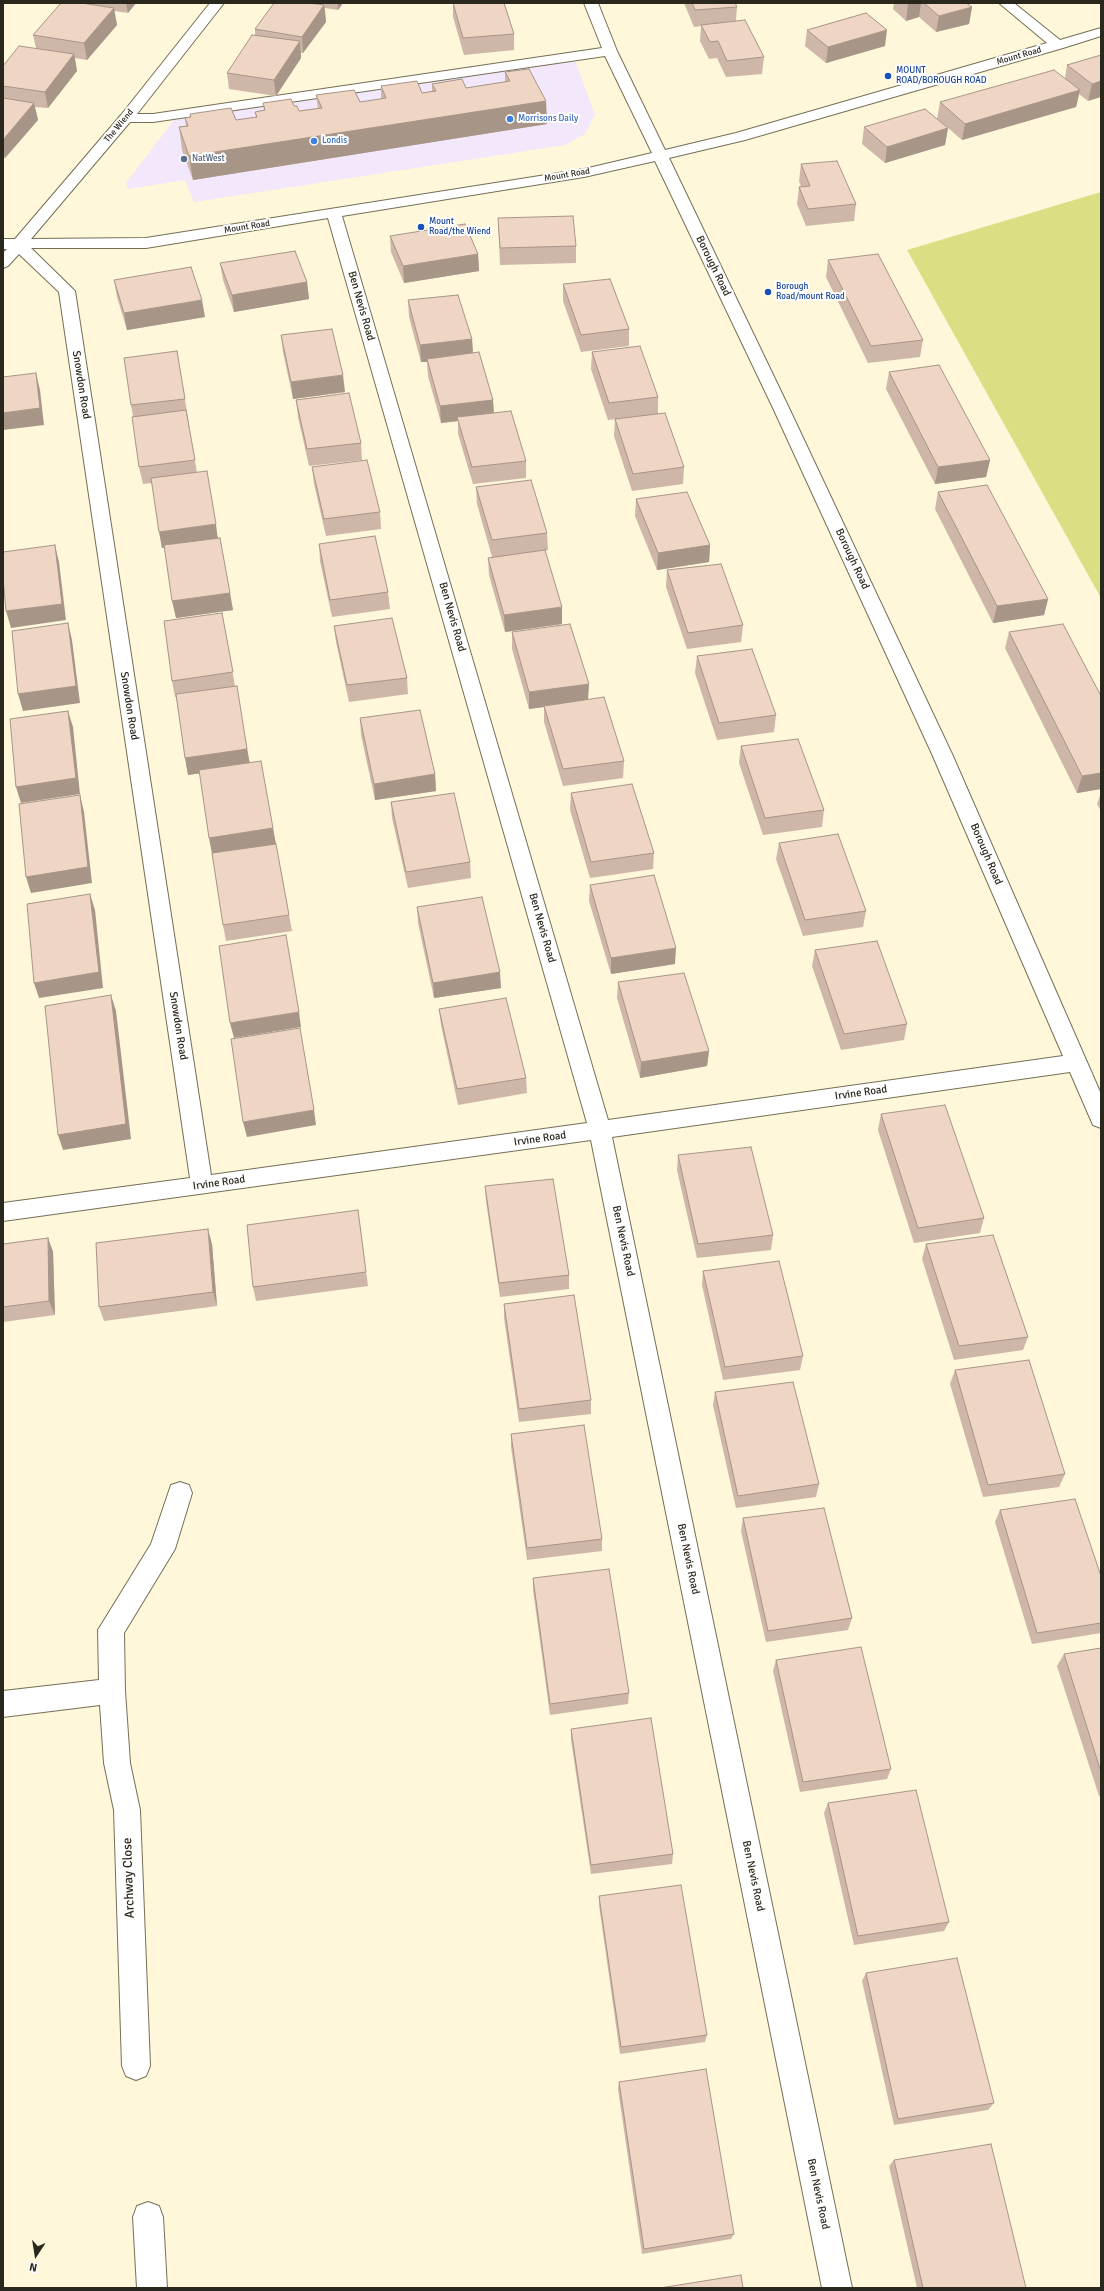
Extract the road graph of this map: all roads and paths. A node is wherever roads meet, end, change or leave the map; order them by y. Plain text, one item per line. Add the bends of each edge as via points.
1 (216, 3) edge
2 (591, 3) edge
3 (1006, 3) edge
4 (1101, 32) edge
5 (1058, 45) junction
6 (612, 55) junction
7 (559, 67) dead end
8 (126, 118) junction
9 (660, 156) junction
10 (334, 213) junction
11 (3, 244) edge
12 (19, 245) junction
13 (3, 263) edge
14 (1076, 1062) junction
15 (1101, 1120) edge
16 (600, 1130) junction
17 (202, 1186) junction
18 (3, 1212) edge
19 (180, 1493) dead end
20 (112, 1691) junction
21 (3, 1704) edge
22 (136, 2066) dead end
23 (148, 2217) dead end
24 (152, 2288) edge
25 (837, 2288) edge

1 - 8 street, The Wiend
2 - 6 street, Borough Road
3 - 5 street
4 - 5 street, Mount Road
5 - 9 street, Mount Road via 748,134
6 - 7 street
6 - 8 street via 154,118
6 - 9 street, Borough Road
8 - 12 street, The Wiend
9 - 10 street, Mount Road via 584,173
9 - 14 street, Borough Road via 942,754
10 - 12 street, Mount Road via 146,243
10 - 16 street, Ben Nevis Road
11 - 12 street, Mount Road
12 - 13 street, The Wiend
12 - 17 street, Snowdon Road via 64,287 68,299
14 - 15 street, Borough Road
14 - 16 street, Irvine Road
16 - 17 street, Irvine Road
16 - 25 street, Ben Nevis Road
17 - 18 street, Irvine Road
19 - 20 street, Archway Close via 162,1549 111,1630
20 - 21 street
20 - 22 street, Archway Close via 116,1763 127,1810
23 - 24 street

